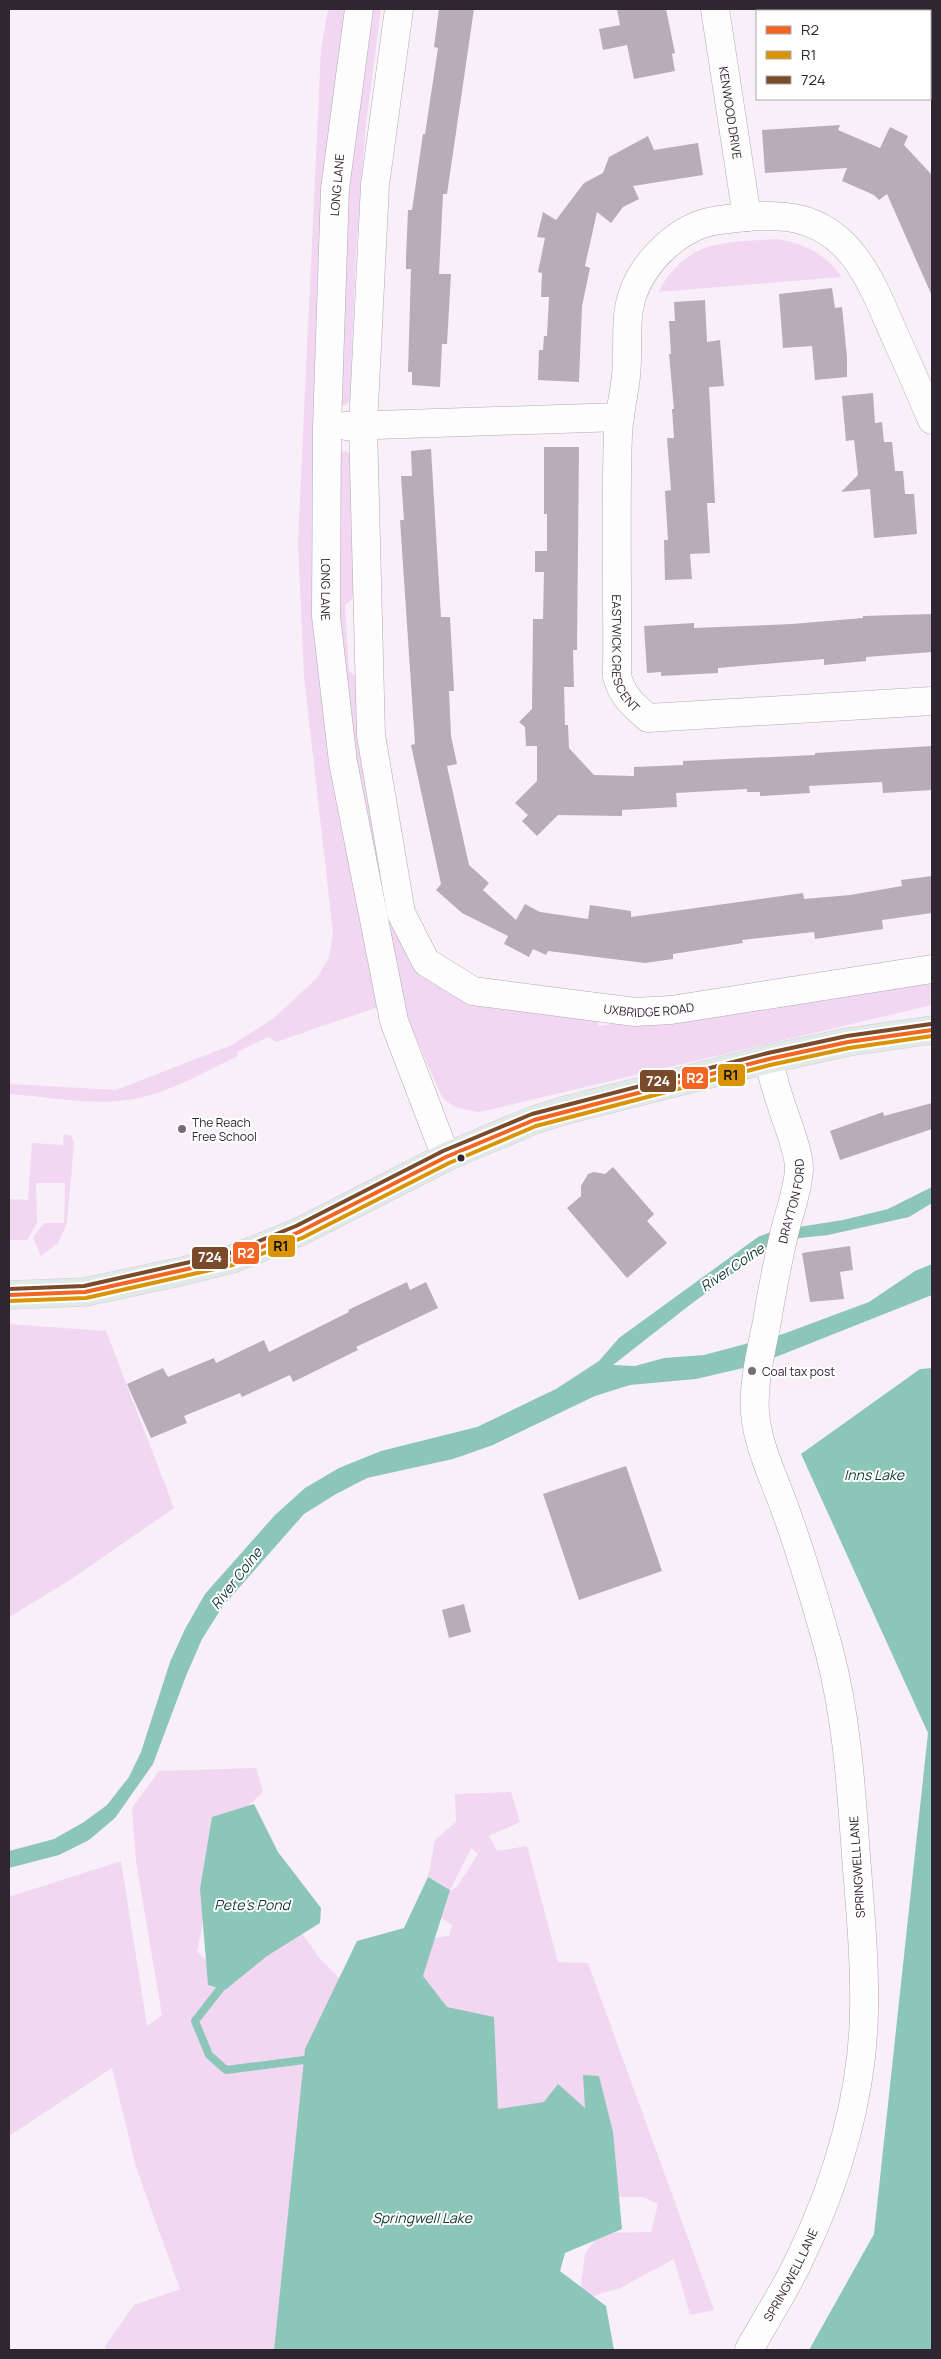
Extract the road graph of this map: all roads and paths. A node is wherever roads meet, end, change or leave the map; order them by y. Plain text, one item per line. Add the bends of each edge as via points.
1 (360, 9) edge
2 (399, 9) edge
3 (715, 9) edge
4 (747, 217) junction
5 (929, 404) edge
6 (620, 417) junction
7 (363, 426) junction
8 (327, 427) junction
9 (932, 701) edge
10 (932, 969) edge
11 (932, 1030) edge
12 (769, 1059) junction
13 (446, 1157) junction
14 (9, 1295) edge
15 (757, 1374) joint
16 (749, 2350) edge

1 - 8 street, LONG LANE via 335,189
2 - 7 street via 375,185
3 - 4 street, KENWOOD DRIVE
4 - 5 street, EASTWICK CRESCENT via 799,219 832,234 846,246 871,282
4 - 6 street, EASTWICK CRESCENT via 693,227 662,251 640,278 629,315
6 - 7 street
6 - 9 street, EASTWICK CRESCENT via 617,676 620,689 634,707 648,718
7 - 8 street
7 - 10 street, UXBRIDGE ROAD via 371,735 401,913 426,962 473,991 635,1012 670,1010
8 - 13 street, LONG LANE via 326,616 343,762 394,1020
11 - 12 main road via 848,1042
12 - 13 main road via 566,1110
12 - 15 street, DRAYTON FORD via 798,1155 799,1169 780,1248
13 - 14 main road via 299,1232 232,1259 84,1292
15 - 16 street, SPRINGWELL LANE via 755,1416 762,1447 812,1590 846,1726 862,1930 864,2013 853,2105 833,2177 802,2254

